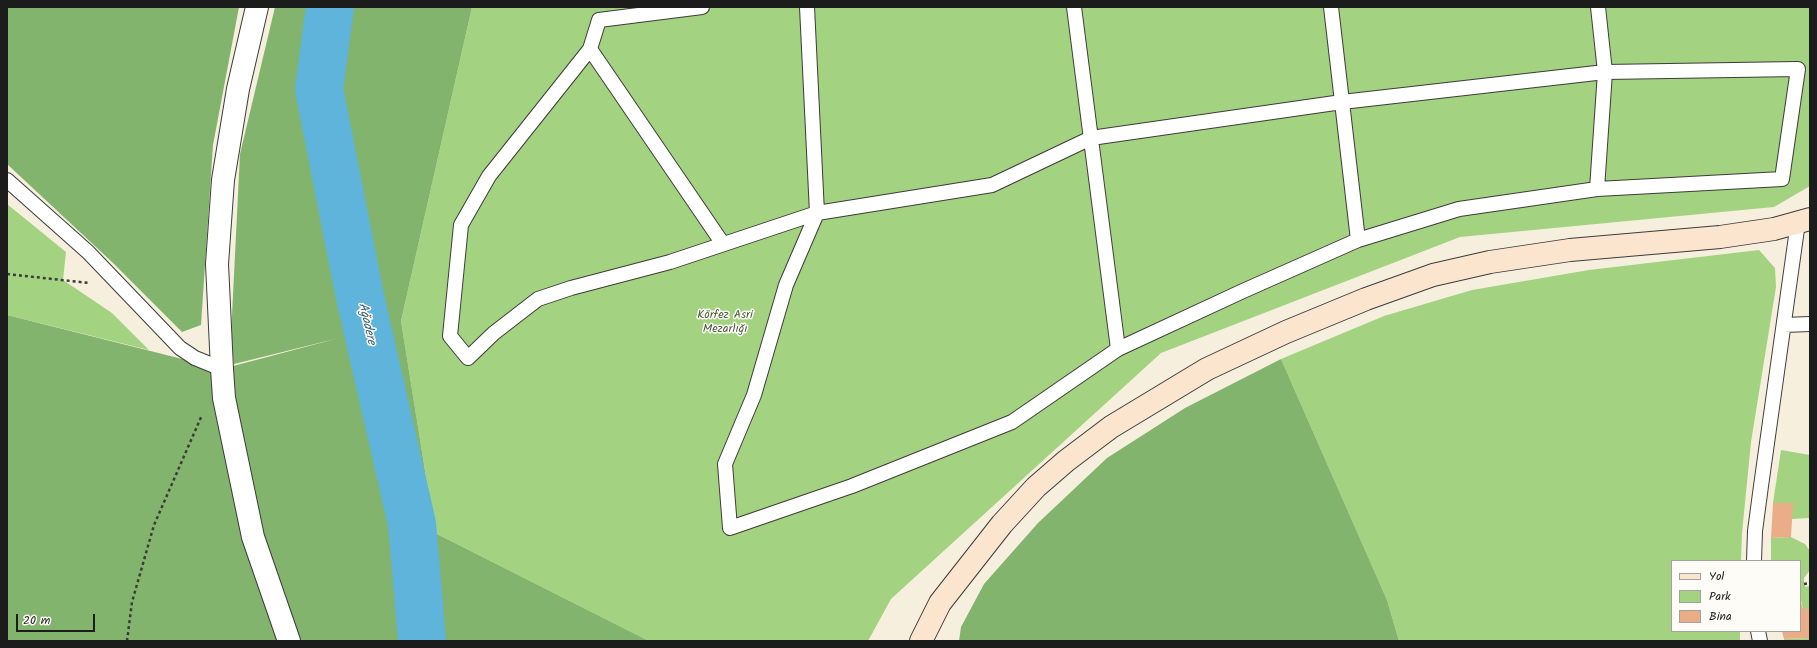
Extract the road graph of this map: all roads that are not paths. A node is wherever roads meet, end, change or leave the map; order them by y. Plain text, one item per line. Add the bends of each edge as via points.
1 (257, 7) edge
2 (702, 7) edge
3 (807, 7) edge
4 (1074, 7) edge
5 (1331, 7) edge
6 (1598, 7) edge
7 (599, 14) edge
8 (590, 49) junction
9 (1605, 72) junction
10 (1342, 102) junction
11 (1091, 138) junction
12 (7, 180) edge
13 (1598, 189) junction
14 (817, 213) junction
15 (1804, 221) edge
16 (1358, 240) junction
17 (723, 244) junction
18 (1810, 324) edge
19 (1784, 325) junction
20 (1118, 349) junction
21 (222, 369) junction
22 (1754, 560) edge
23 (288, 641) edge
24 (921, 641) edge

1 - 21 street via 238,89 222,180 217,264
2 - 7 lane
3 - 14 lane
4 - 11 lane
5 - 10 lane
6 - 9 lane
7 - 8 lane
8 - 17 lane
8 - 17 lane via 489,176 461,225 450,336 468,358 538,299 670,262
9 - 10 lane
9 - 13 lane
9 - 13 lane via 1798,69 1782,179
10 - 11 lane
10 - 16 lane
11 - 14 lane via 992,185
11 - 20 lane
12 - 21 lane via 88,252 180,348 195,358
13 - 16 lane via 1460,209
14 - 17 lane
14 - 20 lane via 786,285 754,395 725,464 730,528 852,486 1012,422
15 - 19 lane
15 - 24 main road via 1774,229 1720,237 1570,250 1490,262 1433,275 1286,332 1207,369 1111,427 1036,487 1002,524 940,603
16 - 20 lane
18 - 19 lane
19 - 22 lane via 1757,516
21 - 23 street via 224,398 253,537

